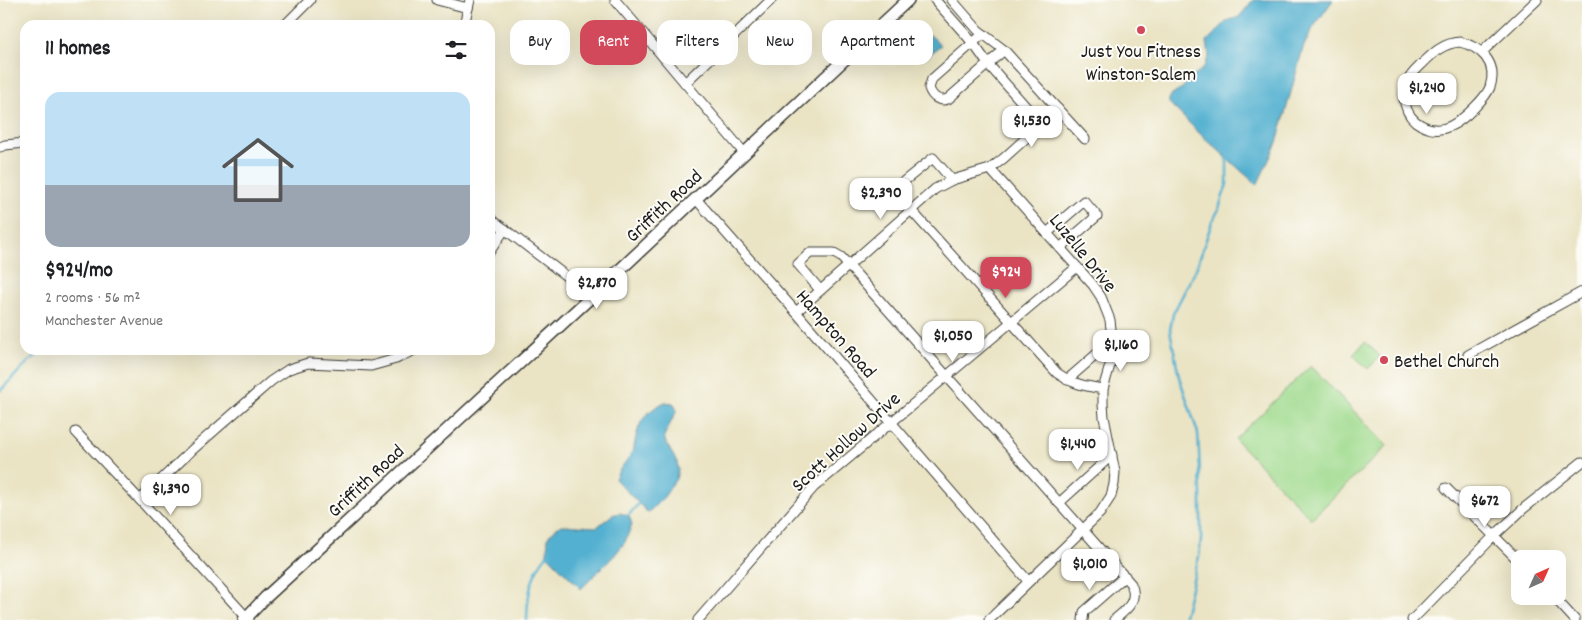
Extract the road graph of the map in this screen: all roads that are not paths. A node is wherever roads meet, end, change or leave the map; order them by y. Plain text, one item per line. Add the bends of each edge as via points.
1 (310, 0) edge
2 (437, 0) edge
3 (615, 0) edge
4 (771, 0) edge
5 (908, 0) edge
6 (935, 0) edge
7 (952, 0) edge
8 (1537, 0) edge
9 (469, 4) edge
10 (290, 20) edge
11 (465, 20) edge
12 (983, 34) junction
13 (973, 43) junction
14 (1004, 50) junction
15 (1482, 52) junction
16 (988, 64) junction
17 (685, 82) junction
18 (1058, 109) junction
19 (1041, 124) junction
20 (1085, 139) dead end
21 (20, 144) edge
22 (0, 147) edge
23 (745, 154) junction
24 (990, 169) junction
25 (952, 180) junction
26 (696, 199) junction
27 (910, 210) junction
28 (495, 222) edge
29 (505, 229) junction
30 (1047, 233) junction
31 (495, 244) edge
32 (1060, 248) junction
33 (848, 265) junction
34 (1077, 267) junction
35 (820, 290) junction
36 (1582, 292) edge
37 (592, 296) junction
38 (796, 312) junction
39 (1010, 322) junction
40 (1113, 340) junction
41 (404, 355) edge
42 (1468, 355) dead end
43 (947, 375) junction
44 (1067, 380) junction
45 (1103, 389) junction
46 (891, 422) junction
47 (76, 432) dead end
48 (1112, 455) junction
49 (1582, 462) edge
50 (1446, 488) dead end
51 (140, 500) junction
52 (1059, 503) junction
53 (1082, 530) junction
54 (1494, 536) junction
55 (1511, 553) edge
56 (1125, 576) junction
57 (1028, 581) junction
58 (1561, 605) edge
59 (247, 619) edge
60 (698, 620) edge
61 (989, 620) edge
62 (1083, 620) edge
63 (1114, 620) edge
64 (1412, 620) edge
65 (1575, 620) edge

1 - 10 street
2 - 9 street
3 - 17 street
4 - 17 street
5 - 23 street, Griffith Road
6 - 13 street
7 - 12 street
8 - 15 street
9 - 11 street
12 - 13 street
12 - 14 street
13 - 16 street
13 - 16 street via 932,79 930,92 938,100 948,99
14 - 16 street
14 - 18 street
15 - 15 street via 1492,77 1490,88 1477,106 1458,123 1445,129 1434,130 1414,121 1404,98 1406,84 1412,74 1439,48 1452,43 1468,44
16 - 19 street
17 - 23 street
18 - 19 street
18 - 20 street
19 - 24 street
21 - 22 street
23 - 26 street, Griffith Road
24 - 25 street
24 - 30 street, Luzelle Drive
25 - 27 street
25 - 27 street via 933,158 893,190
26 - 37 street, Griffith Road
26 - 38 street, Hampton Road
27 - 33 street
27 - 39 street
28 - 29 street
29 - 31 street
29 - 37 street
30 - 32 street, Luzelle Drive
30 - 32 street via 1084,201 1097,216
32 - 34 street, Luzelle Drive
33 - 35 street
33 - 35 street via 834,253 810,253 798,264
33 - 43 street
34 - 39 street, Scott Hollow Drive
34 - 40 street, Luzelle Drive via 1101,297
35 - 38 street
36 - 42 street
37 - 59 street, Griffith Road via 265,598
38 - 46 street, Hampton Road
39 - 43 street, Scott Hollow Drive
39 - 44 street
40 - 44 street
40 - 45 street, Luzelle Drive
41 - 51 street via 371,366 308,363 289,369 271,380
43 - 46 street, Scott Hollow Drive
43 - 52 street
44 - 45 street
45 - 48 street, Luzelle Drive via 1104,417
46 - 57 street, Hampton Road
46 - 60 street, Scott Hollow Drive via 814,487
47 - 51 street
48 - 52 street
48 - 53 street, Luzelle Drive via 1115,472 1111,496 1100,513
49 - 54 street
50 - 54 street
51 - 59 street
52 - 53 street
53 - 56 street
53 - 57 street, Luzelle Drive
54 - 55 street
54 - 64 street
56 - 62 street via 1084,612
56 - 63 street via 1134,589 1133,601
57 - 61 street, Luzelle Drive
58 - 65 street

